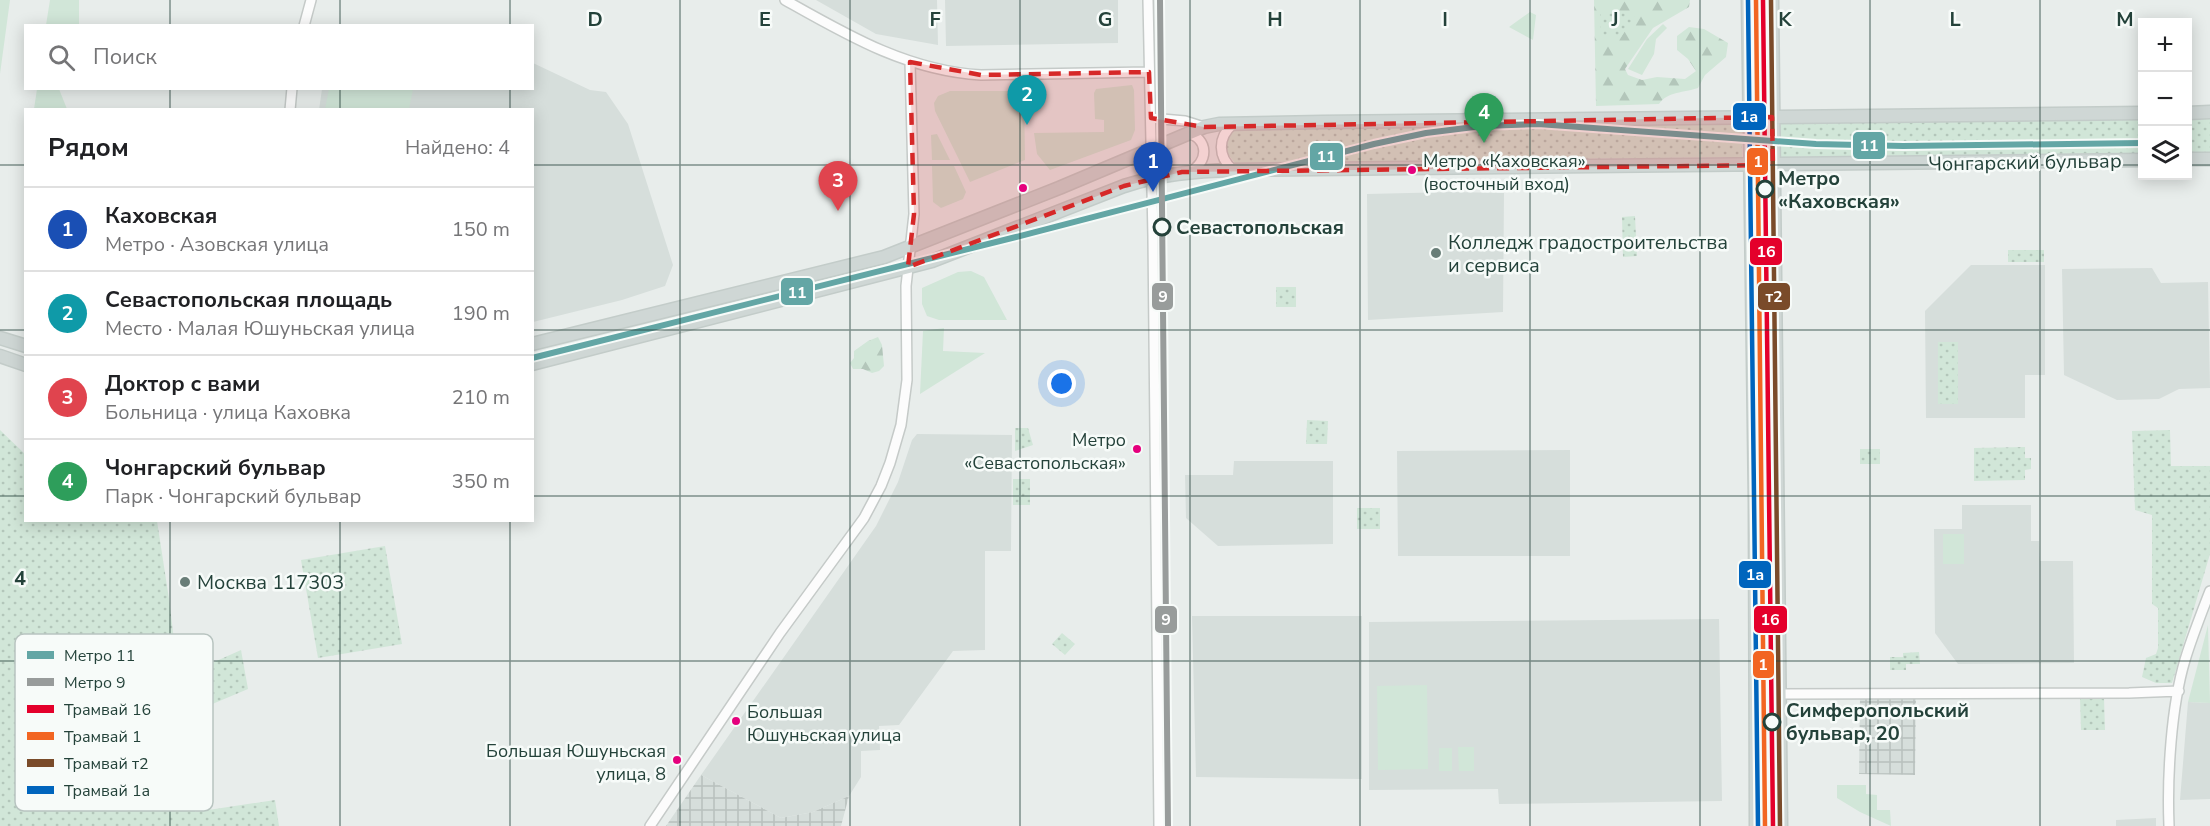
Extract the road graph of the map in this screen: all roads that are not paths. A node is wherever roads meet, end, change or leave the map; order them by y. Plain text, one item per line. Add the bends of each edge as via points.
1 (311, 0) edge
2 (785, 0) edge
3 (1148, 0) edge
4 (1748, 0) edge
5 (1772, 0) edge
6 (305, 24) edge
7 (910, 62) junction
8 (1149, 72) junction
9 (292, 90) edge
10 (290, 108) edge
11 (2210, 112) edge
12 (2138, 113) edge
13 (2192, 113) edge
14 (1749, 117) junction
15 (1772, 117) junction
16 (1151, 118) junction
17 (1233, 124) junction
18 (1204, 127) junction
19 (1187, 133) junction
20 (1151, 150) junction
21 (2192, 159) edge
22 (2210, 159) edge
23 (2138, 160) edge
24 (1750, 165) junction
25 (1773, 165) junction
26 (1233, 170) junction
27 (1190, 172) junction
28 (1152, 177) junction
29 (911, 247) junction
30 (908, 267) junction
31 (0, 338) edge
32 (534, 344) edge
33 (24, 345) edge
34 (0, 356) edge
35 (534, 363) edge
36 (24, 364) edge
37 (2210, 591) edge
38 (2179, 691) junction
39 (1779, 694) junction
40 (1756, 812) junction
41 (1781, 812) junction
42 (650, 826) edge
43 (1160, 826) edge
44 (1756, 826) edge
45 (1781, 826) edge
46 (2169, 826) edge

1 - 6 street
2 - 7 street via 862,43
3 - 8 street
4 - 14 main road
5 - 15 main road
7 - 8 street via 981,75
7 - 29 street via 914,214
8 - 16 street
9 - 10 street
11 - 13 main road
12 - 15 main road
14 - 15 main road
14 - 17 main road
14 - 24 main road
15 - 25 main road
16 - 18 street
16 - 20 street
17 - 18 main road
17 - 26 street via 1224,134 1221,147 1224,160
18 - 19 main road
19 - 20 main road
19 - 27 street via 1201,141 1204,151 1202,162
20 - 28 street
20 - 29 main road
21 - 22 main road
23 - 25 main road, Чонгарский бульвар
24 - 25 main road, Чонгарский бульвар
24 - 26 main road, Чонгарский бульвар
24 - 40 main road
25 - 39 main road
26 - 27 main road, Чонгарский бульвар
27 - 28 main road, Чонгарский бульвар
28 - 30 main road, Чонгарский бульвар via 963,250
28 - 43 street
29 - 30 street
29 - 32 main road
30 - 35 main road, Чонгарский бульвар
30 - 42 street via 904,408 897,444 881,486 864,518 780,633
31 - 33 main road
34 - 36 main road
37 - 38 street via 2184,661
38 - 39 street
38 - 46 street
39 - 41 main road
40 - 41 main road
40 - 44 main road
41 - 45 main road

